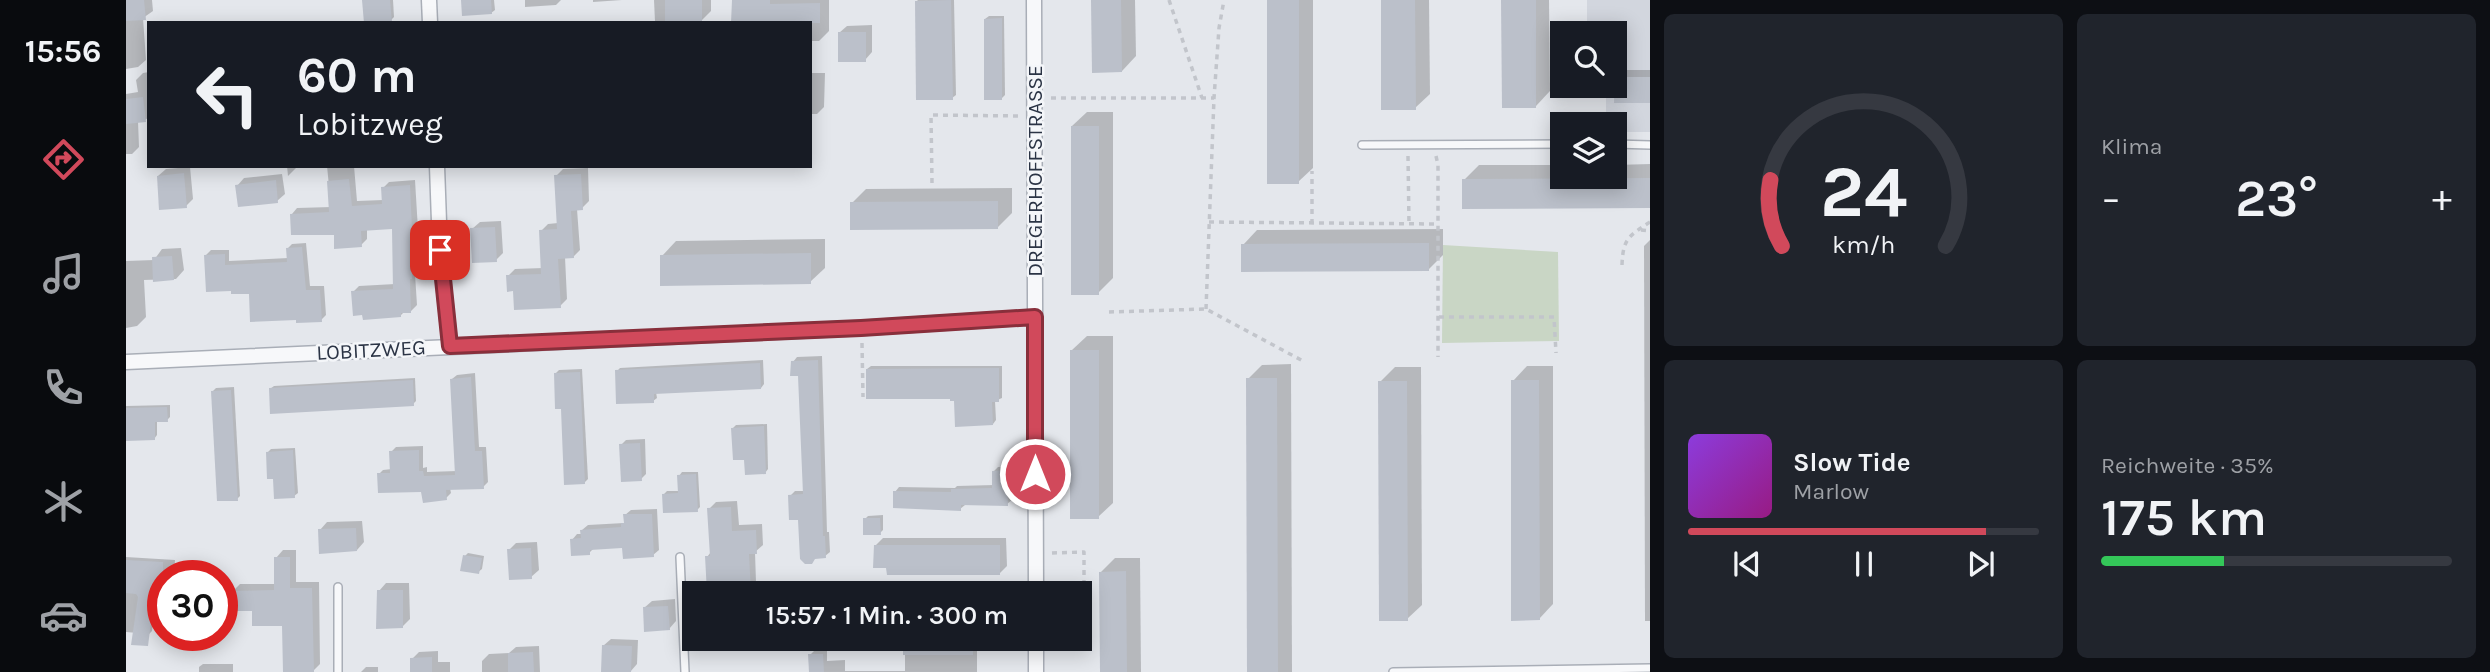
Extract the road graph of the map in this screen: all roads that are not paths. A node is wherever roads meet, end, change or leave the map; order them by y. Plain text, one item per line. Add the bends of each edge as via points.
1 (429, 0) edge
2 (1034, 0) edge
3 (430, 21) edge
4 (1550, 144) edge
5 (1627, 144) edge
6 (1362, 145) dead end
7 (1650, 145) edge
8 (437, 168) edge
9 (1035, 317) junction
10 (450, 346) junction
11 (126, 362) edge
12 (680, 557) dead end
13 (1036, 581) edge
14 (338, 587) dead end
15 (1036, 651) edge
16 (1650, 668) edge
17 (338, 672) edge
18 (685, 672) edge
19 (1036, 672) edge
20 (1393, 672) edge

1 - 3 street
2 - 9 street, DREGERHOFFSTRASSE
4 - 6 lane
5 - 7 lane
8 - 10 street
9 - 10 street, LOBITZWEG
9 - 13 street, DREGERHOFFSTRASSE
10 - 11 street, LOBITZWEG
12 - 18 lane
14 - 17 lane
15 - 19 street
16 - 20 lane

